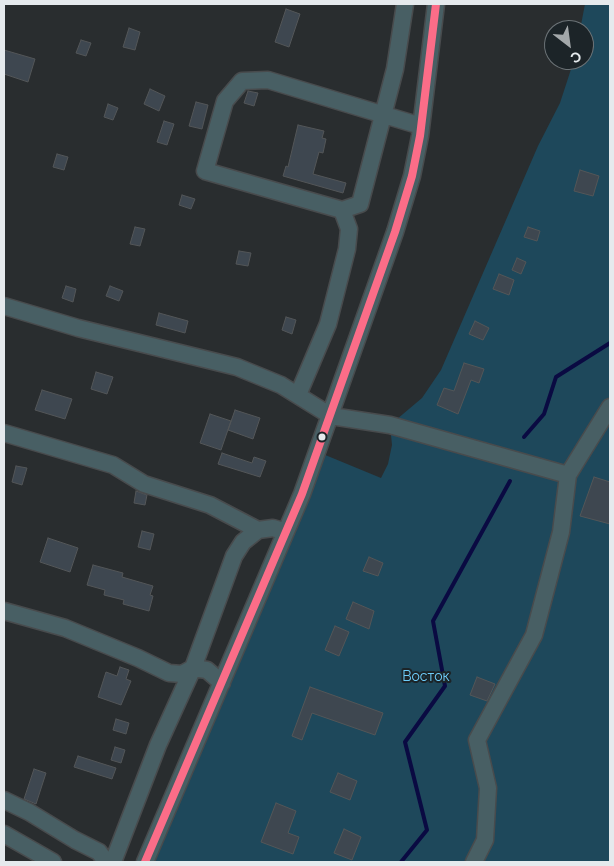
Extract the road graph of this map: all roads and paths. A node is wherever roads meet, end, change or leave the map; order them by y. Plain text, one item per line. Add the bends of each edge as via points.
1 (405, 4) edge
2 (436, 4) edge
3 (383, 115) junction
4 (421, 126) junction
5 (342, 210) junction
6 (4, 306) edge
7 (298, 395) junction
8 (610, 407) edge
9 (331, 416) junction
10 (4, 433) edge
11 (568, 476) junction
12 (258, 530) junction
13 (286, 532) junction
14 (4, 611) edge
15 (193, 668) junction
16 (222, 683) junction
17 (4, 800) edge
18 (4, 834) edge
19 (53, 862) edge
20 (106, 862) edge
21 (113, 862) edge
22 (145, 862) edge
23 (474, 862) edge

1 - 3 street via 395,69
2 - 4 street
3 - 4 street
3 - 5 street via 360,204
3 - 5 street via 268,80 242,81 226,101 205,171
4 - 9 street via 407,195
5 - 7 street via 349,229 347,249 328,324
6 - 7 street via 78,328 237,367 261,375
7 - 9 street
8 - 11 street
9 - 11 street via 390,425
9 - 13 street
10 - 12 street via 113,465 144,484 210,505
11 - 23 street via 562,532 534,635 477,740 488,788 485,840
12 - 13 street via 273,528
12 - 15 street via 243,542 234,556
13 - 16 street
14 - 15 street via 65,628 169,673 182,674
15 - 16 street via 207,670
15 - 21 street via 158,745
16 - 22 street
17 - 20 street via 99,852
18 - 19 street

